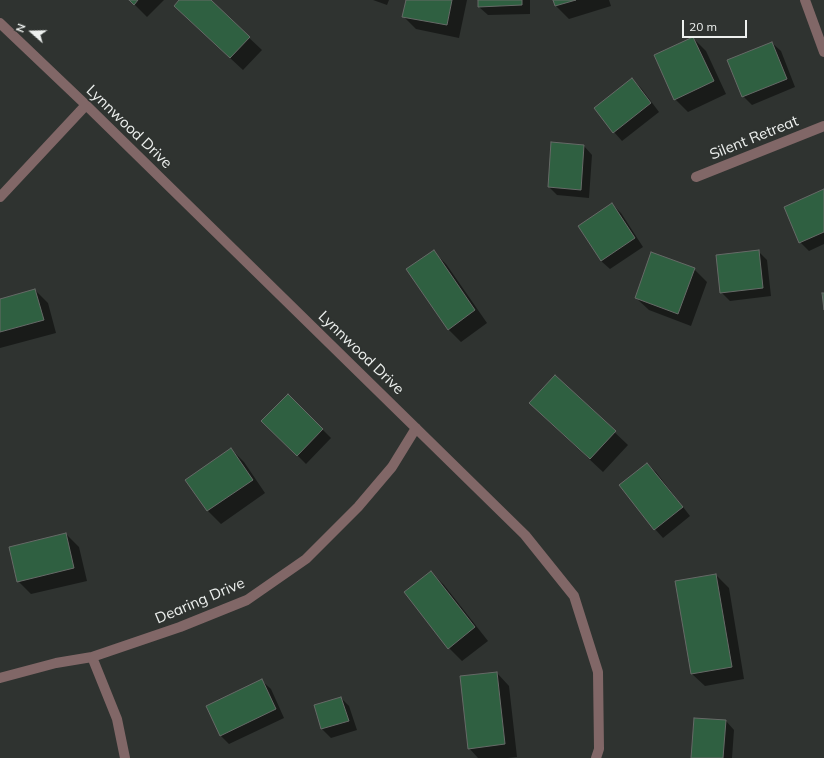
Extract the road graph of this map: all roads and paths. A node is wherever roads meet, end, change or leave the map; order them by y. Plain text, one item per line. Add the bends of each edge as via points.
1 (805, 0) edge
2 (0, 23) edge
3 (824, 52) edge
4 (86, 105) junction
5 (824, 126) edge
6 (696, 177) dead end
7 (0, 197) edge
8 (416, 428) junction
9 (92, 657) junction
10 (0, 678) edge
11 (125, 758) edge
12 (596, 758) edge

1 - 3 street
2 - 4 street, Lynnwood Drive
4 - 7 street
4 - 8 street, Lynnwood Drive
5 - 6 street, Silent Retreat
8 - 9 street, Dearing Drive via 388,472 358,507 306,559 247,600 180,627
8 - 12 street, Lynnwood Drive via 525,535 574,596 598,672 599,749
9 - 10 street, Dearing Drive via 56,663
9 - 11 street via 117,719

